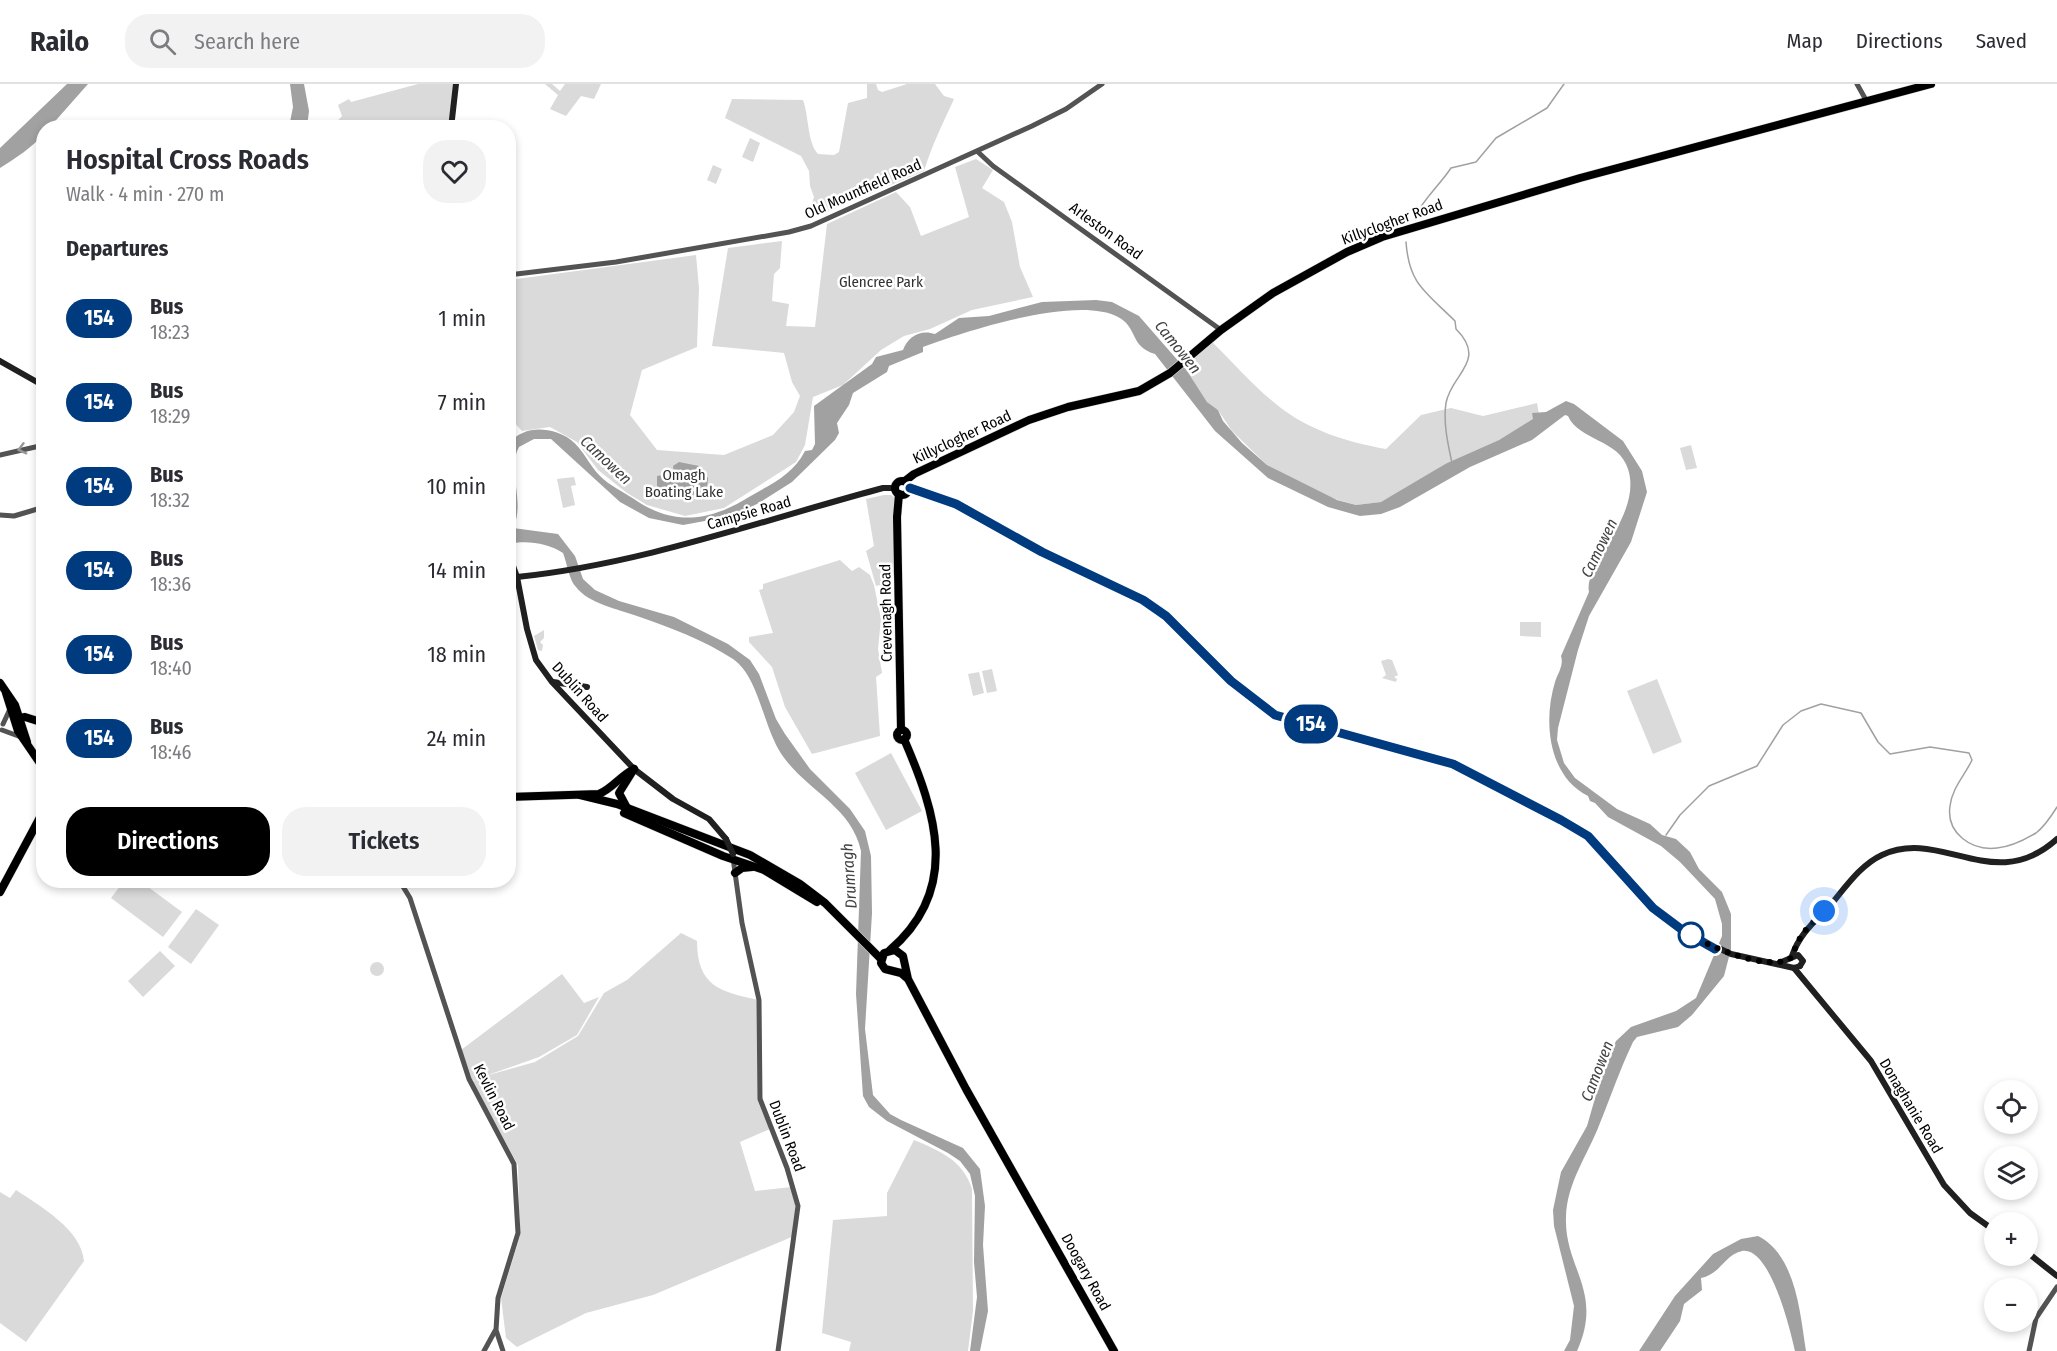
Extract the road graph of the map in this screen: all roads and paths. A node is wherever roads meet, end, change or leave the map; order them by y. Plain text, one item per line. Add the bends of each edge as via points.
1 (456, 84) edge
2 (1102, 84) edge
3 (1857, 84) edge
4 (1931, 84) edge
5 (1866, 100) junction
6 (452, 120) edge
7 (978, 152) junction
8 (516, 274) edge
9 (1221, 330) junction
10 (0, 361) edge
11 (36, 381) edge
12 (36, 447) edge
13 (0, 455) edge
14 (908, 485) junction
15 (897, 491) junction
16 (36, 509) edge
17 (0, 515) edge
18 (517, 577) joint
19 (552, 682) junction
20 (0, 683) edge
21 (586, 687) dead end
22 (12, 707) junction
23 (36, 720) edge
24 (36, 721) edge
25 (18, 722) junction
26 (36, 722) edge
27 (1, 727) edge
28 (25, 741) junction
29 (36, 757) edge
30 (634, 769) junction
31 (580, 795) junction
32 (516, 797) edge
33 (599, 799) junction
34 (627, 808) junction
35 (36, 825) edge
36 (2057, 839) edge
37 (733, 856) junction
38 (757, 867) junction
39 (735, 873) junction
40 (404, 888) edge
41 (0, 892) edge
42 (841, 917) junction
43 (902, 939) junction
44 (1798, 942) junction
45 (885, 954) junction
46 (901, 954) junction
47 (1800, 956) junction
48 (1791, 957) junction
49 (1778, 963) junction
50 (903, 964) junction
51 (1796, 967) junction
52 (896, 972) junction
53 (908, 979) junction
54 (1984, 1223) edge
55 (2038, 1261) edge
56 (2057, 1276) edge
57 (2057, 1287) edge
58 (496, 1330) junction
59 (490, 1341) junction
60 (499, 1342) junction
61 (484, 1350) edge
62 (503, 1351) edge
63 (778, 1351) edge
64 (1114, 1351) edge
65 (2029, 1351) edge

1 - 6 main road
2 - 7 street, Old Mountfield Road via 1058,113
3 - 5 street
4 - 5 highway, Killyclogher Road
5 - 9 highway, Killyclogher Road via 1417,225 1347,252 1273,293
7 - 8 street, Old Mountfield Road via 835,216 789,232 616,262
7 - 9 street, Arleston Road
9 - 14 highway, Killyclogher Road via 1170,373 1133,394 1068,407 1029,420 914,474
10 - 11 main road
12 -> 13 street
14 - 15 highway via 905,495
14 - 15 highway via 899,481
14 - 49 main road via 956,504 1042,552 1143,600 1166,616 1231,681 1275,715 1453,764 1561,820 1594,843 1653,908 1685,932 1715,949
15 - 18 main road, Campsie Road via 884,488 695,541
15 - 43 highway, Crevenagh Road via 901,730 906,733 904,739 927,793 937,851 934,878 926,899
16 - 17 street via 14,516
18 - 19 main road, Dublin Road via 536,660
19 - 21 main road
19 - 30 main road, Dublin Road
20 - 22 highway
22 - 23 highway
22 - 25 highway
22 - 27 street
24 - 25 highway
25 - 27 street
25 - 28 highway
26 - 28 highway
27 - 28 street
28 - 29 highway
30 - 31 highway via 612,789
30 - 34 highway via 619,793
30 - 37 main road, Dublin Road, bridge via 673,799 709,819 726,839
31 - 32 highway
31 - 33 highway
33 - 34 highway
33 - 37 highway via 624,813
34 - 42 highway via 750,855 800,884
35 - 41 highway
36 - 44 main road via 2031,857 2009,863 1921,850 1884,854 1857,875
37 - 38 highway
37 - 39 street, Dublin Road
38 - 39 highway via 746,866
38 - 42 highway
39 - 63 street, Dublin Road via 759,1000 760,1099 798,1206
40 - 58 street, Kevlin Road via 469,1079 514,1164 518,1233 498,1298
42 - 45 highway via 874,950
43 - 45 highway
43 - 46 highway
44 - 47 main road
44 - 48 main road
45 - 46 highway
45 - 52 highway via 885,969
46 - 50 highway, Doogary Road
47 - 48 main road
47 - 51 main road via 1803,961
48 - 49 main road
48 - 51 main road
49 - 51 main road
50 - 52 highway
50 - 53 highway, Doogary Road
51 - 54 main road, Donaghanie Road via 1871,1061 1944,1185
52 - 53 highway
53 - 64 highway, Doogary Road
55 - 56 main road
57 - 65 street via 2036,1318
58 - 59 street, Kevlin Road
58 - 60 street, Kevlin Road
59 - 60 street
59 - 61 street, Kevlin Road
60 - 62 street, Kevlin Road

